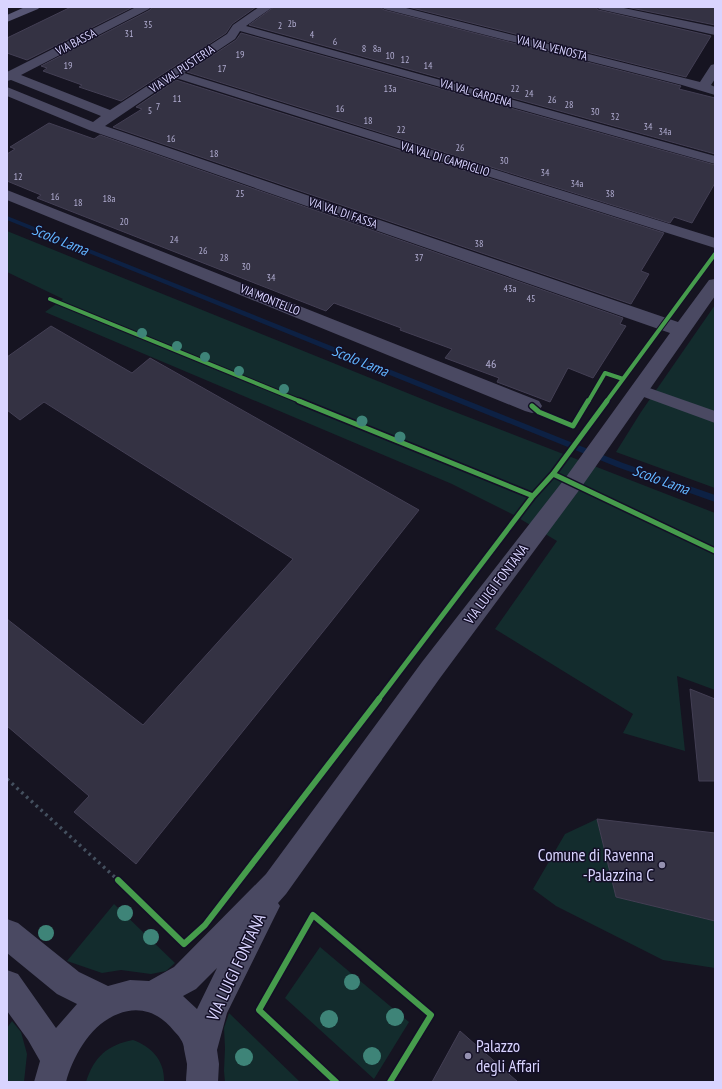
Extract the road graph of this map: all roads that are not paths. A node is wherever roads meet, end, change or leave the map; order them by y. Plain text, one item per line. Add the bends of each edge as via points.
1 (34, 7) edge
2 (145, 7) edge
3 (267, 7) edge
4 (388, 7) edge
5 (603, 7) edge
6 (7, 19) edge
7 (237, 27) junction
8 (715, 31) edge
9 (715, 68) edge
10 (175, 74) junction
11 (9, 76) edge
12 (709, 90) edge
13 (7, 91) edge
14 (112, 116) junction
15 (94, 127) junction
16 (715, 160) edge
17 (7, 195) edge
18 (715, 243) edge
19 (715, 284) edge
20 (681, 330) junction
21 (638, 389) junction
22 (532, 406) dead end
23 (715, 417) edge
24 (276, 884) junction
25 (7, 934) edge
26 (7, 985) edge
27 (150, 996) junction
28 (108, 1002) junction
29 (201, 1067) edge
30 (53, 1071) edge

1 - 6 street
2 - 11 street, VIA BASSA
3 - 7 street, VIA VAL PUSTERIA
4 - 12 street, VIA VAL VENOSTA via 679,80
5 - 8 street
7 - 10 street, VIA VAL PUSTERIA via 231,36
7 - 16 street, VIA VAL GARDENA
9 - 12 street
10 - 14 street, VIA VAL PUSTERIA
10 - 18 street, VIA VAL DI CAMPIGLIO
11 - 14 street
13 - 15 street, VIA VAL DI FASSA
14 - 15 street, VIA VAL PUSTERIA
15 - 20 street, VIA VAL DI FASSA
17 - 22 street, VIA MONTELLO
19 - 20 street, VIA LUIGI FONTANA
20 - 21 street, VIA LUIGI FONTANA
21 - 23 lane
21 - 24 street, VIA LUIGI FONTANA via 578,476 431,670
24 - 27 street, VIA LUIGI FONTANA via 185,978
24 - 29 street, VIA LUIGI FONTANA via 213,1009
25 - 28 street via 68,983
26 - 30 street via 39,1029
27 - 28 street via 129,995
27 - 29 street via 170,1003 186,1018 197,1038
28 - 30 street via 87,1016 70,1036

